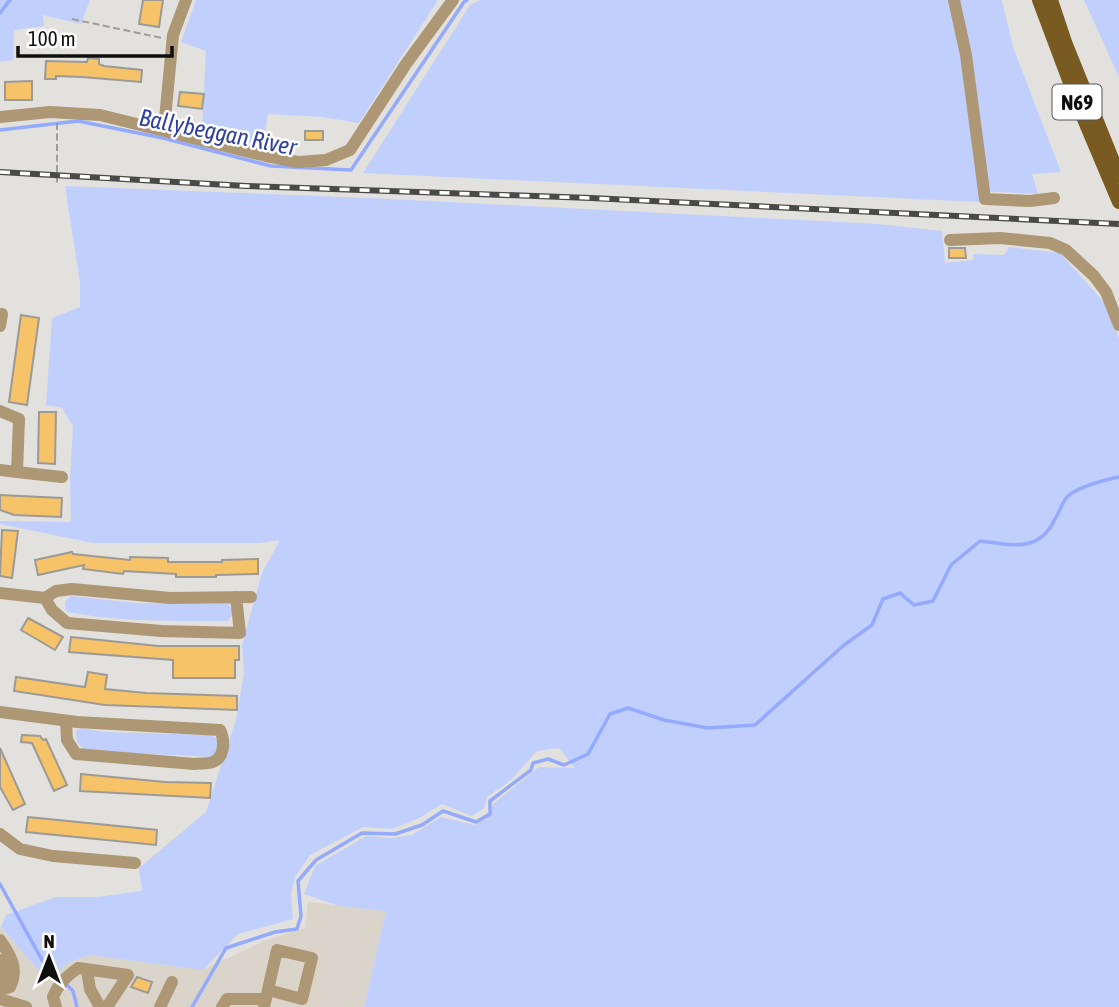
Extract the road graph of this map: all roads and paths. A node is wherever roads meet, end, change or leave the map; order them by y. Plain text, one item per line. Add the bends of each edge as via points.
1 (186, 0) edge
2 (453, 0) edge
3 (954, 0) edge
4 (1039, 0) edge
5 (1051, 0) edge
6 (72, 19) dead end
7 (173, 41) junction
8 (0, 117) edge
9 (57, 130) dead end
10 (164, 130) junction
11 (1119, 176) edge
12 (57, 185) dead end
13 (1054, 198) dead end
14 (1119, 202) edge
15 (950, 240) dead end
16 (1119, 325) edge
17 (0, 411) edge
18 (0, 470) edge
19 (17, 472) junction
20 (62, 477) dead end
21 (0, 593) edge
22 (236, 597) junction
23 (251, 597) dead end
24 (45, 598) junction
25 (0, 712) edge
26 (66, 721) junction
27 (0, 834) edge
28 (135, 863) dead end
29 (0, 940) edge
30 (0, 960) edge
31 (87, 970) junction
32 (172, 982) dead end
33 (3, 989) edge
34 (266, 999) edge
35 (24, 1004) edge
36 (56, 1007) edge
37 (100, 1007) edge
38 (107, 1007) edge
39 (160, 1007) edge
40 (222, 1007) edge

1 - 7 street
2 - 10 street via 349,150 326,160 298,162
3 - 13 street via 985,199
4 - 14 main road, N69
5 - 11 main road, N69
6 - 7 path
7 - 10 street
8 - 10 street via 74,111
9 - 12 path
15 - 16 street via 1000,238 1050,243 1066,250 1106,292
17 - 19 street via 19,419
18 - 19 street
19 - 20 street
21 - 24 street
22 - 23 street
22 - 24 street via 170,598 72,589
22 - 24 street via 240,633 67,623
25 - 26 street
26 - 26 street via 220,730 224,738 221,755 213,762 76,754 67,740
27 - 28 street via 20,849
29 - 33 street via 15,969 14,979
30 - 33 street
31 - 36 street via 78,968 66,977 53,997
31 - 37 street
31 - 38 street via 128,975
32 - 39 street
33 - 35 street
34 - 40 street via 227,999

